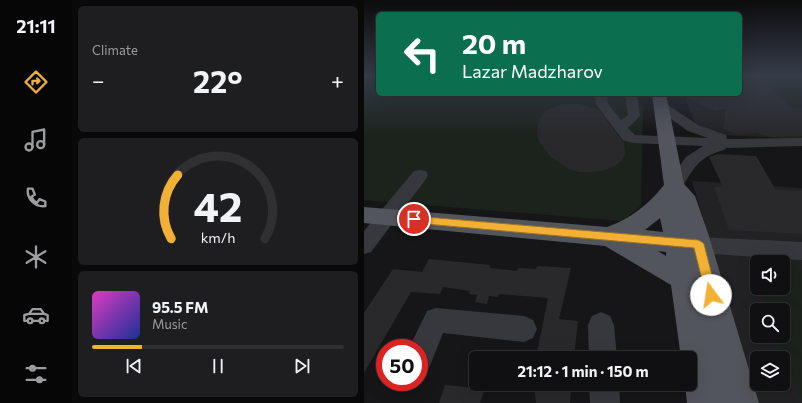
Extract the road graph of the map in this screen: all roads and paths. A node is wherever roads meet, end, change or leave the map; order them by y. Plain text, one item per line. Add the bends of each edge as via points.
1 (602, 96) edge
2 (631, 96) edge
3 (660, 100) edge
4 (620, 127) junction
5 (667, 141) junction
6 (802, 142) edge
7 (743, 144) junction
8 (420, 175) dead end
9 (670, 192) junction
10 (364, 215) edge
11 (387, 217) junction
12 (607, 237) junction
13 (688, 243) junction
14 (364, 246) edge
15 (802, 251) edge
16 (683, 278) junction
17 (601, 325) dead end
18 (524, 329) dead end
19 (428, 339) edge
20 (603, 351) edge
21 (604, 391) edge
22 (605, 403) edge
23 (706, 403) edge
24 (740, 403) edge

1 - 4 street via 602,104
2 - 4 street via 634,116
3 - 5 main road
3 - 7 street via 693,128
4 - 5 street via 633,139
5 - 7 street
5 - 9 main road
6 - 7 street
7 - 9 street via 700,152 692,159
8 - 11 street
9 - 12 main road via 640,223
9 - 13 main road
10 - 11 main road
11 - 12 main road
11 - 14 street
12 - 13 main road
12 - 16 main road
13 - 15 street
13 - 16 main road
13 - 24 main road via 719,325
16 - 23 main road
17 - 20 street
18 - 19 street via 436,320
21 - 22 street

